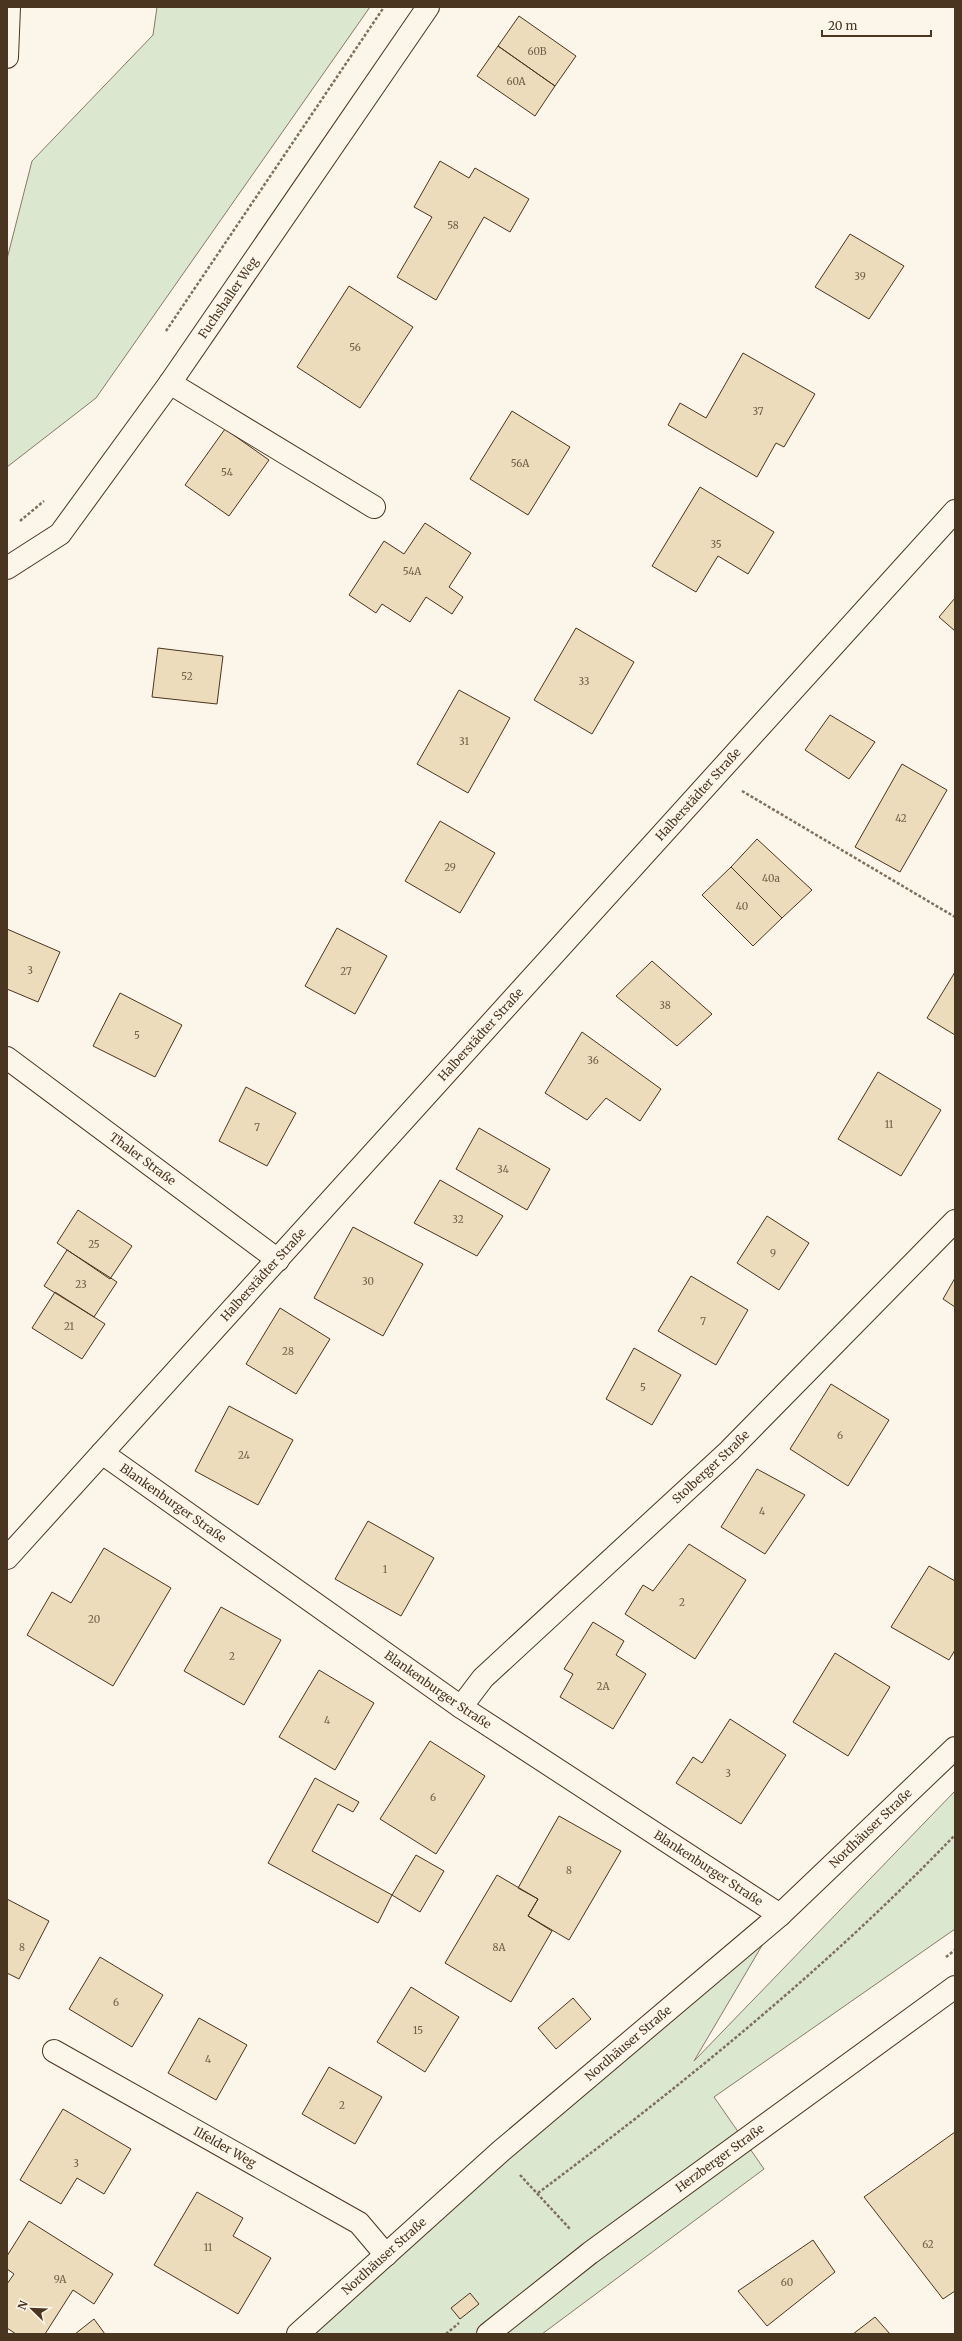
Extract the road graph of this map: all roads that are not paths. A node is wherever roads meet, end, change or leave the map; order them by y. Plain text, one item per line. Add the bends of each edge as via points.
1 (9, 7) edge
2 (428, 7) edge
3 (7, 57) edge
4 (170, 383) junction
5 (374, 507) dead end
6 (955, 511) edge
7 (7, 568) edge
8 (7, 1058) edge
9 (955, 1221) edge
10 (278, 1260) junction
11 (102, 1453) junction
12 (7, 1558) edge
13 (461, 1707) junction
14 (955, 1748) edge
15 (780, 1915) junction
16 (955, 1987) edge
17 (54, 2051) dead end
18 (386, 2255) junction
19 (298, 2334) edge
20 (488, 2334) edge

1 - 3 street
2 - 4 street, Fuchshaller Weg
4 - 5 street
4 - 7 street, Fuchshaller Weg via 60,534
6 - 10 street, Halberstädter Straße
8 - 10 street, Thaler Straße
9 - 13 street, Stolberger Straße via 729,1451 483,1678
10 - 11 street, Halberstädter Straße
11 - 12 street, Halberstädter Straße
11 - 13 street, Blankenburger Straße
13 - 15 street, Blankenburger Straße
14 - 15 street, Nordhäuser Straße
15 - 18 street, Nordhäuser Straße via 501,2151
16 - 20 street, Herzberger Straße via 590,2253
17 - 18 street, Ilfelder Weg via 359,2223
18 - 19 street, Nordhäuser Straße

